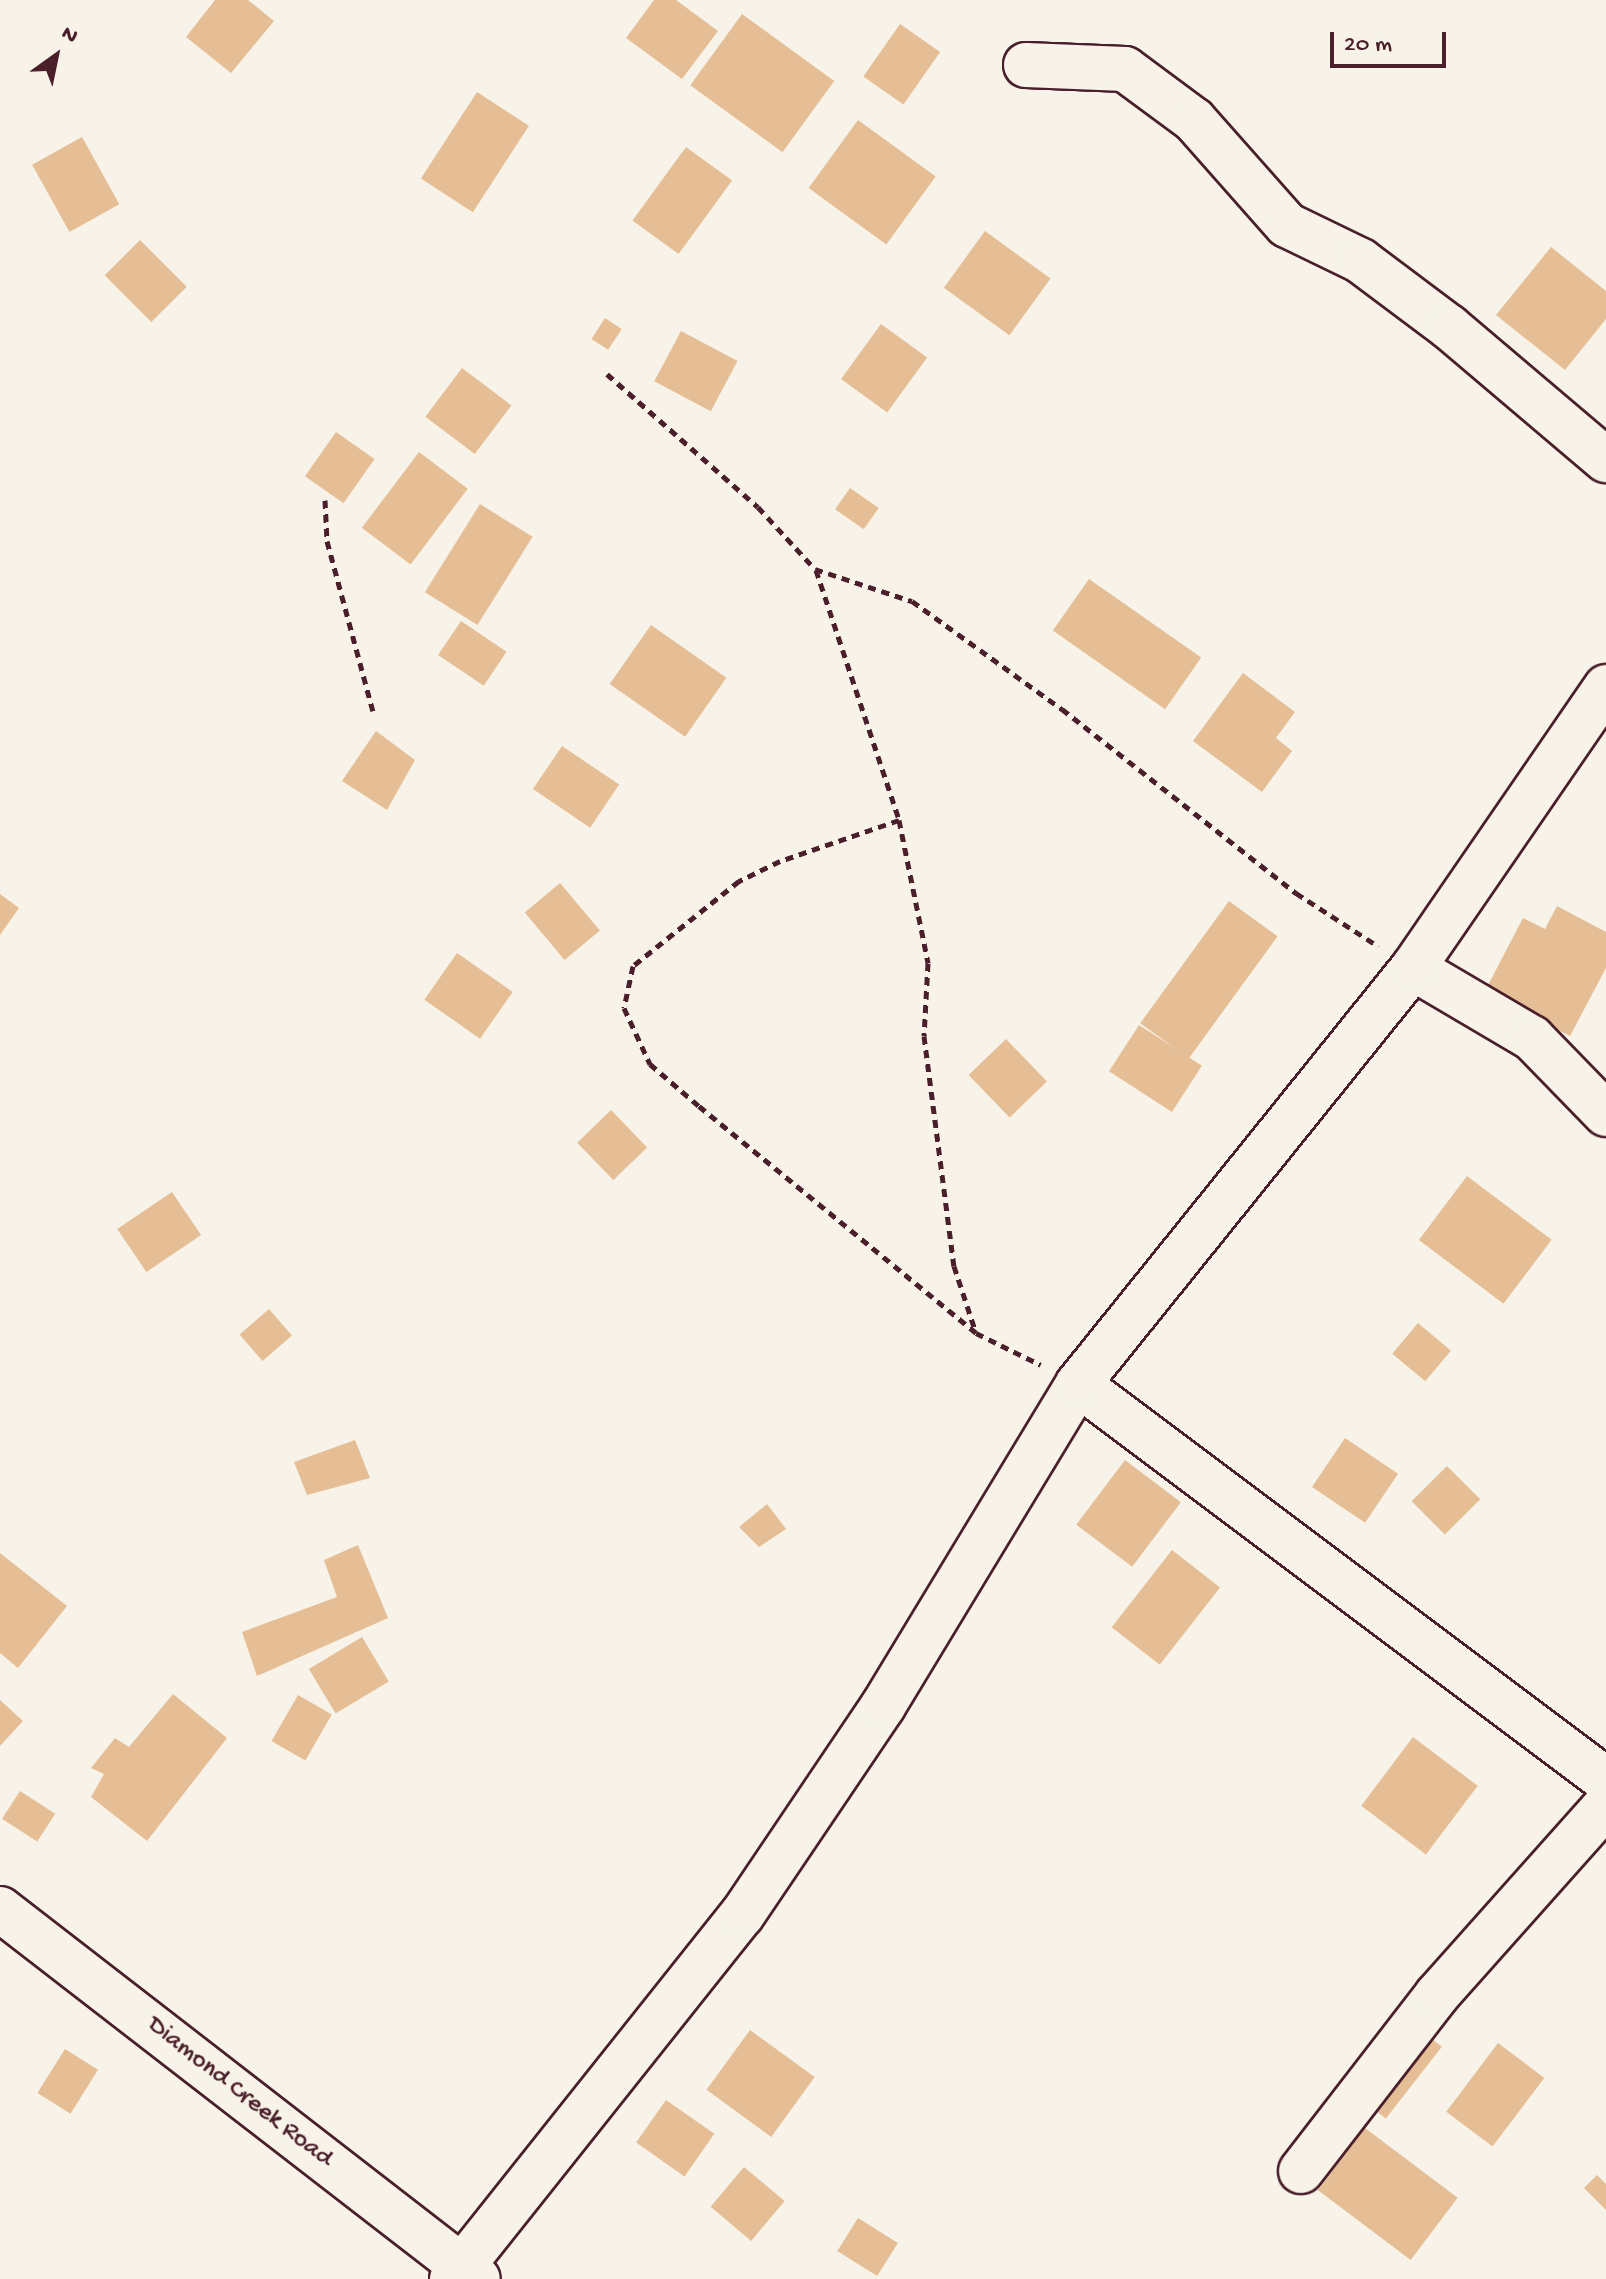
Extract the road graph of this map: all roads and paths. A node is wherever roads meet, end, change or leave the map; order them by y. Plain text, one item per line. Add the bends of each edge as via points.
1 (1026, 65) dead end
2 (607, 374) dead end
3 (1606, 460) edge
4 (325, 500) dead end
5 (815, 569) junction
6 (1606, 687) edge
7 (373, 711) dead end
8 (899, 820) junction
9 (1413, 968) junction
10 (1606, 1114) edge
11 (976, 1333) junction
12 (1078, 1384) junction
13 (1606, 1780) edge
14 (1606, 1805) edge
15 (0, 1909) edge
16 (1301, 2171) dead end
17 (464, 2275) edge

1 - 3 street via 1125,69 1194,120 1287,225 1361,261 1449,327
2 - 5 path via 758,507
4 - 7 path via 327,541
5 - 8 path
5 - 9 path via 912,601 1062,709 1296,893
6 - 9 street
8 - 11 path via 928,963 924,1036 954,1266
8 - 11 path via 780,861 739,881 633,966 624,1008 650,1064
9 - 10 street via 1532,1038
9 - 12 street
11 - 12 path
12 - 13 street
12 - 17 street via 883,1706 742,1915
14 - 16 street via 1437,1995
15 - 17 street, Diamond Creek Road

